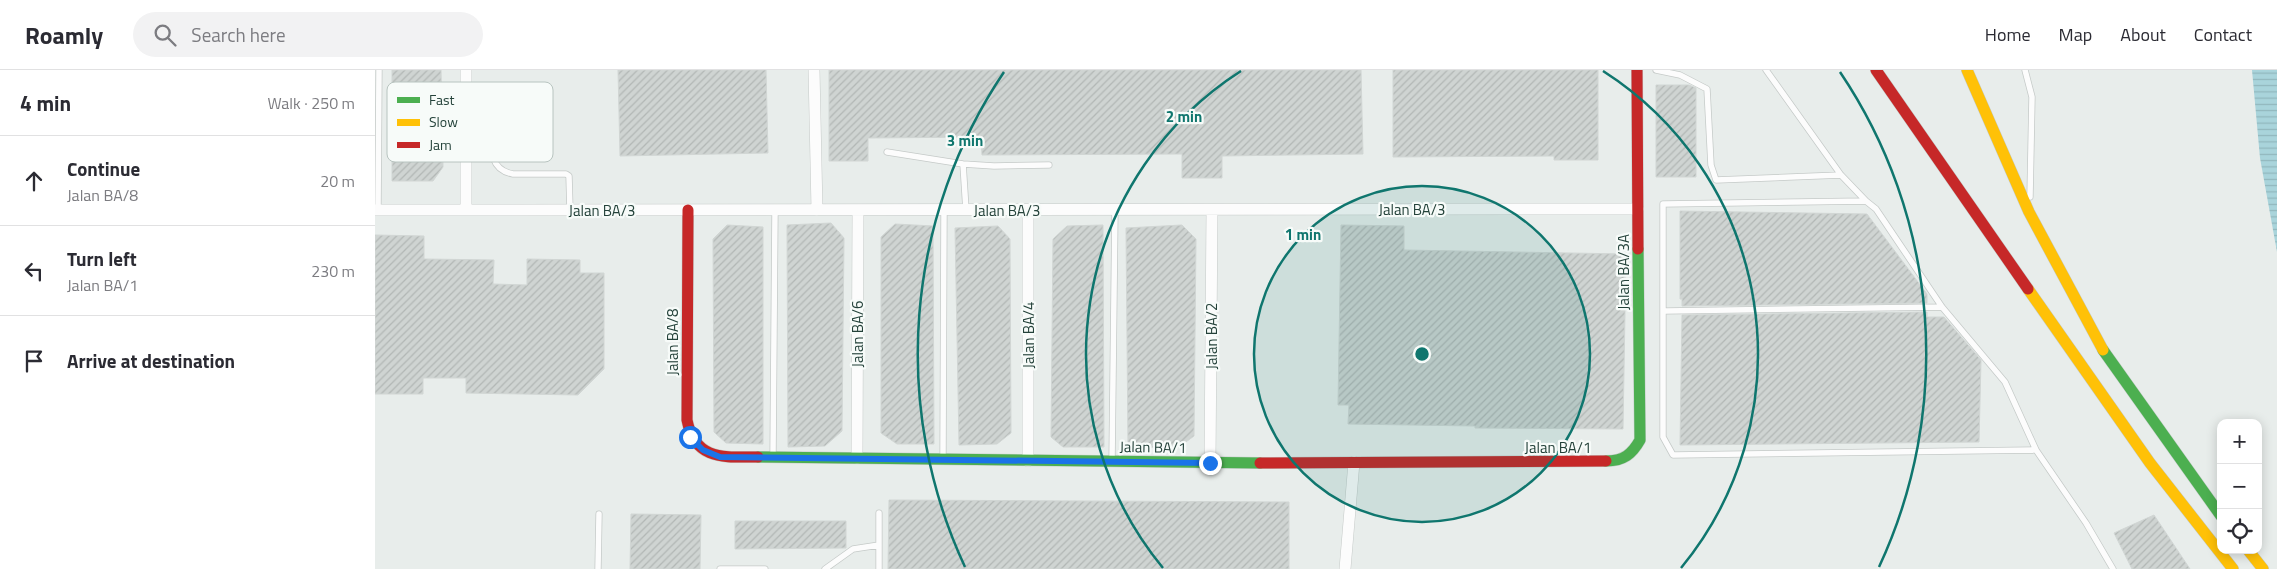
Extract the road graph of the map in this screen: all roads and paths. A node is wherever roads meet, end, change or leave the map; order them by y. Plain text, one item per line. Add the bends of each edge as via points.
1 (379, 70) edge
2 (814, 70) edge
3 (1637, 70) edge
4 (1656, 70) edge
5 (1766, 70) edge
6 (1876, 70) edge
7 (1967, 70) edge
8 (2025, 70) edge
9 (887, 152) dead end
10 (466, 162) edge
11 (495, 162) edge
12 (963, 164) junction
13 (1049, 166) dead end
14 (1841, 175) junction
15 (1866, 201) junction
16 (1638, 209) junction
17 (376, 210) edge
18 (466, 210) junction
19 (570, 210) junction
20 (688, 210) junction
21 (775, 210) junction
22 (817, 210) junction
23 (858, 210) junction
24 (944, 210) junction
25 (967, 210) junction
26 (1028, 210) junction
27 (1115, 210) junction
28 (1212, 210) junction
29 (2029, 212) junction
30 (1942, 308) junction
31 (1665, 311) junction
32 (2036, 450) junction
33 (720, 457) joint
34 (773, 457) junction
35 (857, 458) junction
36 (943, 459) junction
37 (1028, 461) junction
38 (1113, 462) junction
39 (1354, 462) junction
40 (1616, 462) joint
41 (1210, 463) junction
42 (2217, 510) edge
43 (879, 513) dead end
44 (599, 514) dead end
45 (879, 545) junction
46 (2251, 554) edge
47 (598, 569) edge
48 (720, 569) edge
49 (765, 569) edge
50 (825, 569) edge
51 (879, 569) edge
52 (1345, 569) edge
53 (2113, 569) edge
54 (2233, 569) edge
55 (2263, 569) edge

1 - 17 lane
2 - 22 street
3 - 16 main road, Jalan BA/3A
4 - 14 lane via 1680,75 1707,89 1711,165 1716,180
5 - 14 lane
6 - 54 main road via 2150,463
7 - 29 main road
8 - 29 lane via 2032,97
9 - 12 lane
10 - 18 street
11 - 19 lane via 504,172 513,174 567,174
12 - 13 lane
12 - 25 lane
14 - 15 lane
15 - 30 lane via 1876,209
15 - 31 lane via 1663,204
16 - 28 street, Jalan BA/3
16 - 40 main road, Jalan BA/3A via 1640,440 1632,454
17 - 18 street, Jalan BA/3
18 - 19 street, Jalan BA/3
19 - 20 street, Jalan BA/3
20 - 21 street, Jalan BA/3
20 - 33 main road, Jalan BA/8 via 687,420 690,437 703,450
21 - 22 street, Jalan BA/3
21 - 34 lane
22 - 23 street, Jalan BA/3
23 - 24 street, Jalan BA/3
23 - 35 street, Jalan BA/6
24 - 25 street, Jalan BA/3
24 - 36 lane
25 - 26 street, Jalan BA/3
26 - 27 street, Jalan BA/3
26 - 37 street, Jalan BA/4
27 - 28 street, Jalan BA/3
27 - 38 lane
28 - 41 street, Jalan BA/2
29 - 42 main road via 2101,347
30 - 31 lane
30 - 32 lane via 2005,382
31 - 32 lane via 1663,437 1673,455
32 - 53 lane
33 - 34 main road, Jalan BA/1
34 - 35 main road, Jalan BA/1
35 - 36 main road, Jalan BA/1
36 - 37 main road, Jalan BA/1
37 - 38 main road, Jalan BA/1
38 - 41 main road, Jalan BA/1
39 - 40 main road, Jalan BA/1
39 - 41 main road, Jalan BA/1
39 - 52 street
43 - 45 lane
44 - 47 lane
45 - 50 lane via 853,549
45 - 51 lane
46 - 55 main road
48 - 49 lane

